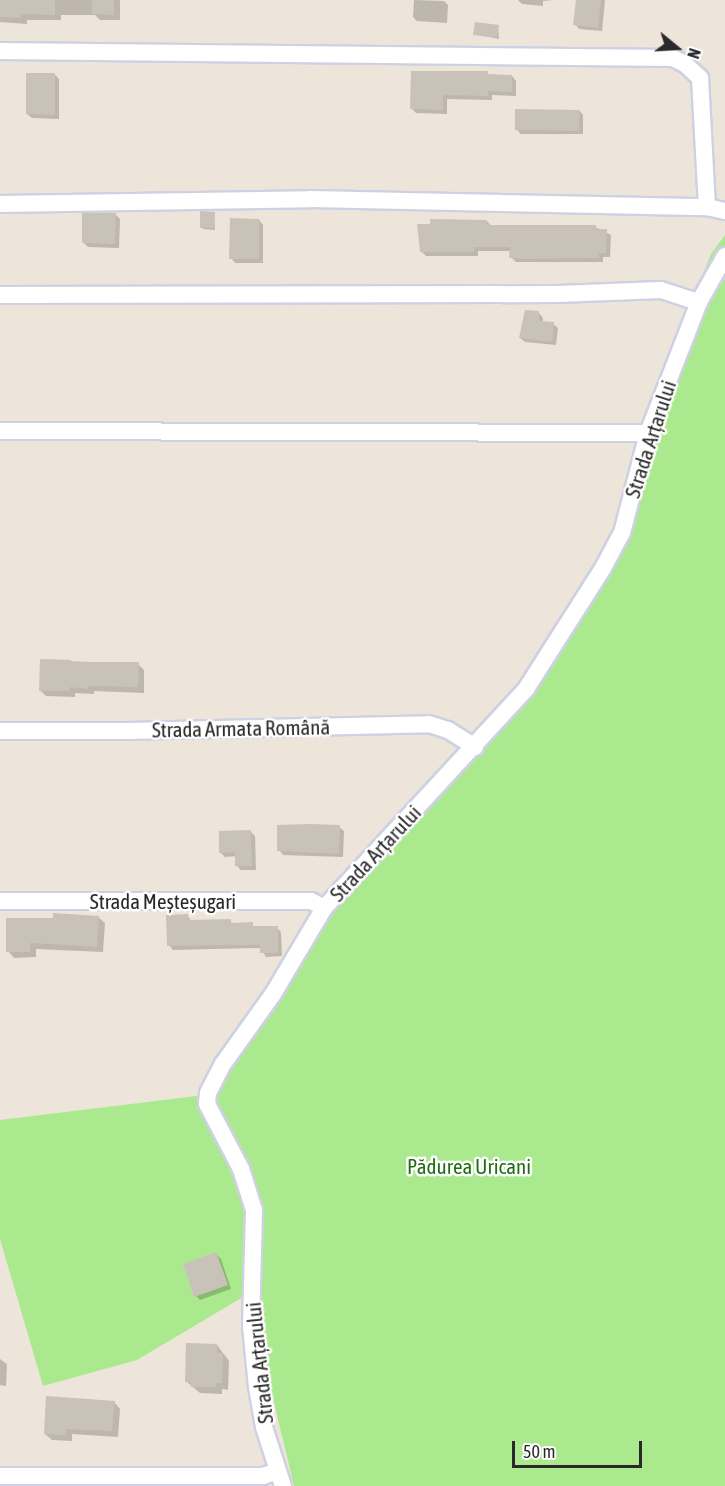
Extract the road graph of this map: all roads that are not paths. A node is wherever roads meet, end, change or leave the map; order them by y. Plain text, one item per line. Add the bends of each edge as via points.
1 (0, 51) edge
2 (0, 204) edge
3 (707, 207) junction
4 (725, 211) edge
5 (725, 256) edge
6 (0, 295) edge
7 (699, 302) junction
8 (0, 430) edge
9 (648, 433) junction
10 (0, 730) edge
11 (475, 747) junction
12 (0, 901) edge
13 (324, 908) junction
14 (0, 1476) edge
15 (280, 1479) edge

1 - 3 street via 673,58 700,78
2 - 3 street via 310,199
3 - 4 street
5 - 7 street, Strada Arțarului
6 - 7 street via 558,294 661,290
7 - 9 street, Strada Arțarului
8 - 9 street
9 - 11 street, Strada Arțarului via 622,533 613,552 526,689
10 - 11 street, Strada Armata Română via 429,724 448,730
11 - 13 street, Strada Arțarului
12 - 13 street, Strada Meșteșugari via 311,901
13 - 15 street, Strada Arțarului via 273,994 223,1064 207,1098 220,1133 241,1169 254,1210 251,1326 264,1427
14 - 15 street

